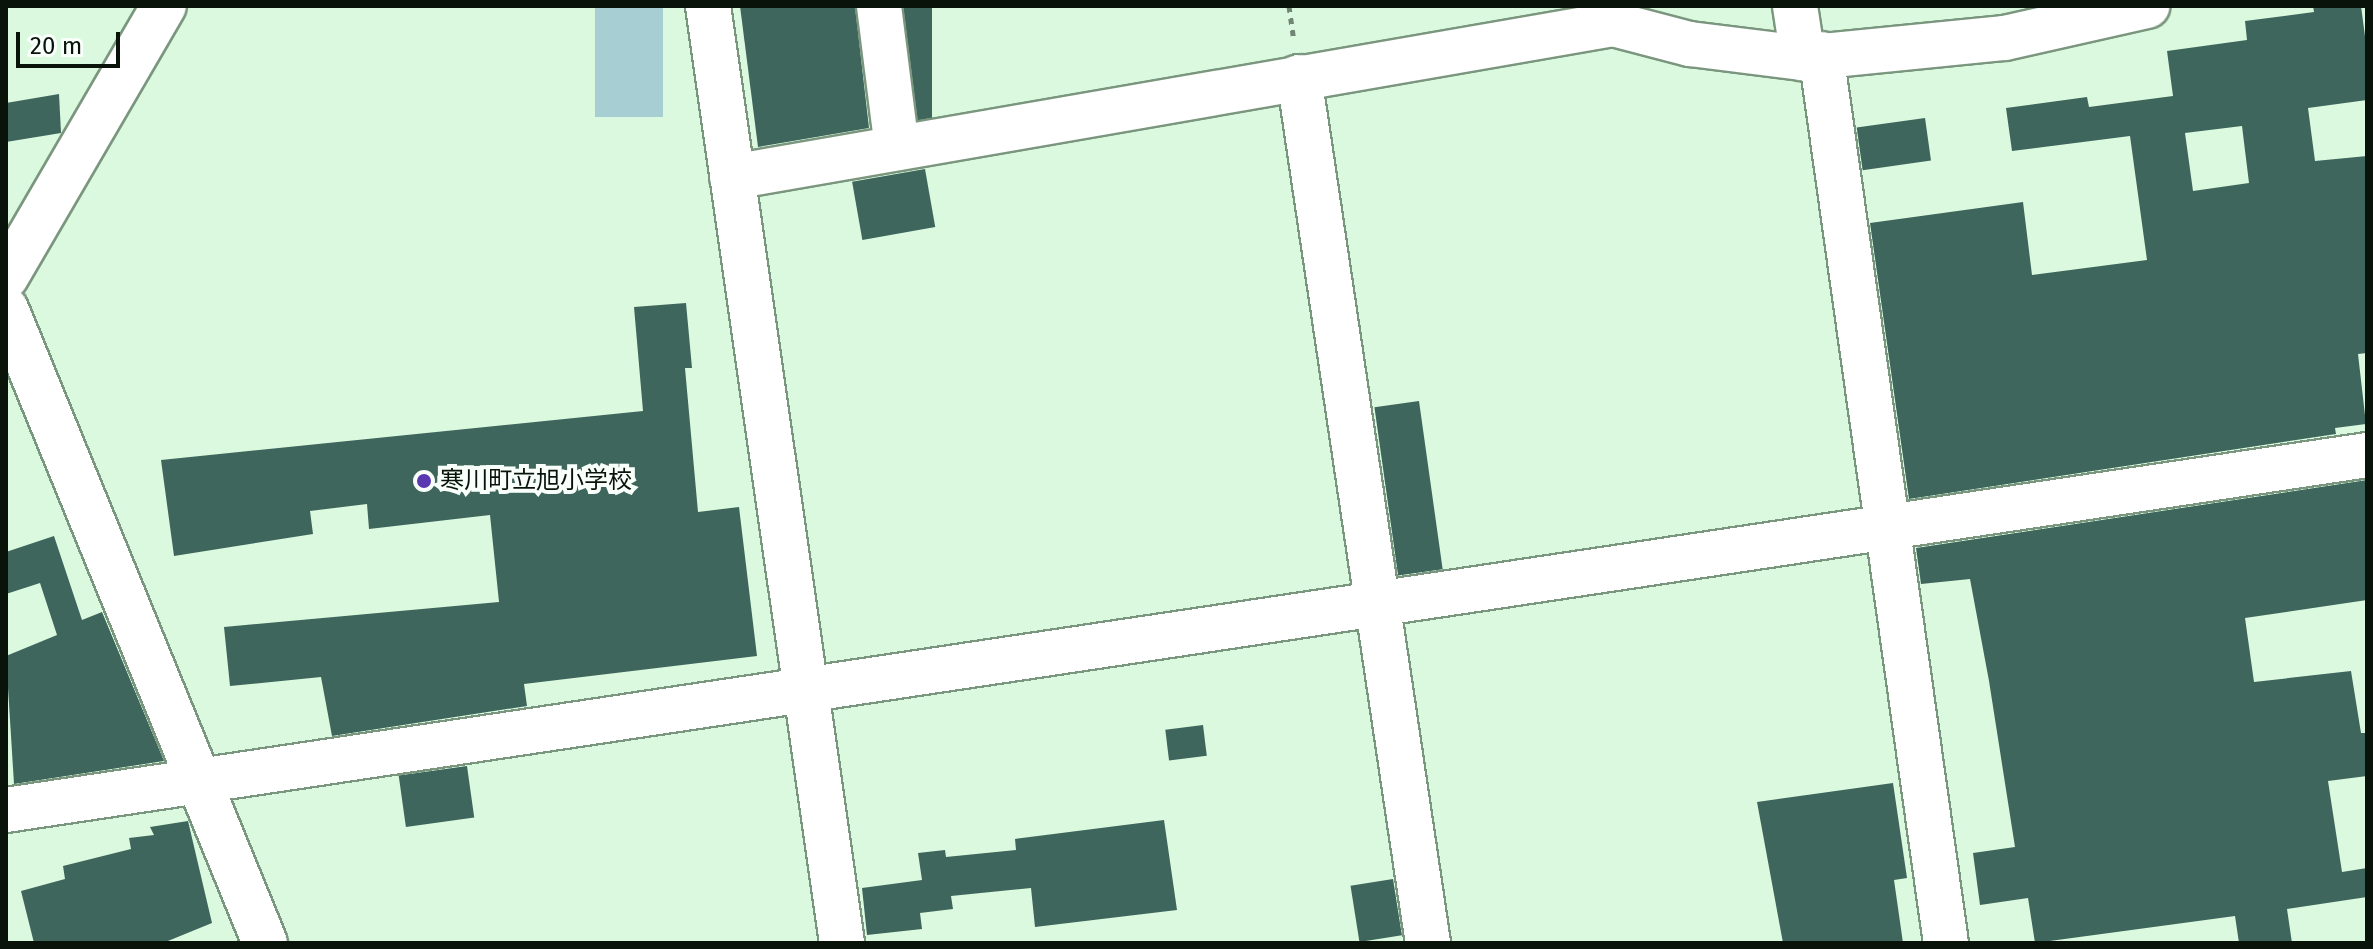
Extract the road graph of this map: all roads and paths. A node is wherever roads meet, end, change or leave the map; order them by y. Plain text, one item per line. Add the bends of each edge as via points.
1 (164, 6) edge
2 (708, 6) edge
3 (879, 6) edge
4 (1795, 6) edge
5 (2147, 6) edge
6 (1812, 56) junction
7 (1299, 77) junction
8 (897, 148) junction
9 (732, 177) junction
10 (6, 277) edge
11 (6, 309) edge
12 (18, 377) edge
13 (2367, 455) edge
14 (1887, 526) junction
15 (1377, 601) junction
16 (806, 690) junction
17 (196, 781) junction
18 (6, 810) edge
19 (265, 943) edge
20 (842, 943) edge
21 (1428, 943) edge
22 (1946, 943) edge

1 - 10 street
2 - 9 street
3 - 8 street
4 - 6 street
5 - 6 street via 2005,38
6 - 7 street via 1690,44 1613,24
6 - 14 street
7 - 8 street
7 - 15 street
8 - 9 street
9 - 16 street
11 - 12 street
12 - 17 street
13 - 14 street
14 - 15 street
14 - 22 street
15 - 16 street
15 - 21 street
16 - 17 street
16 - 20 street
17 - 18 street
17 - 19 street

